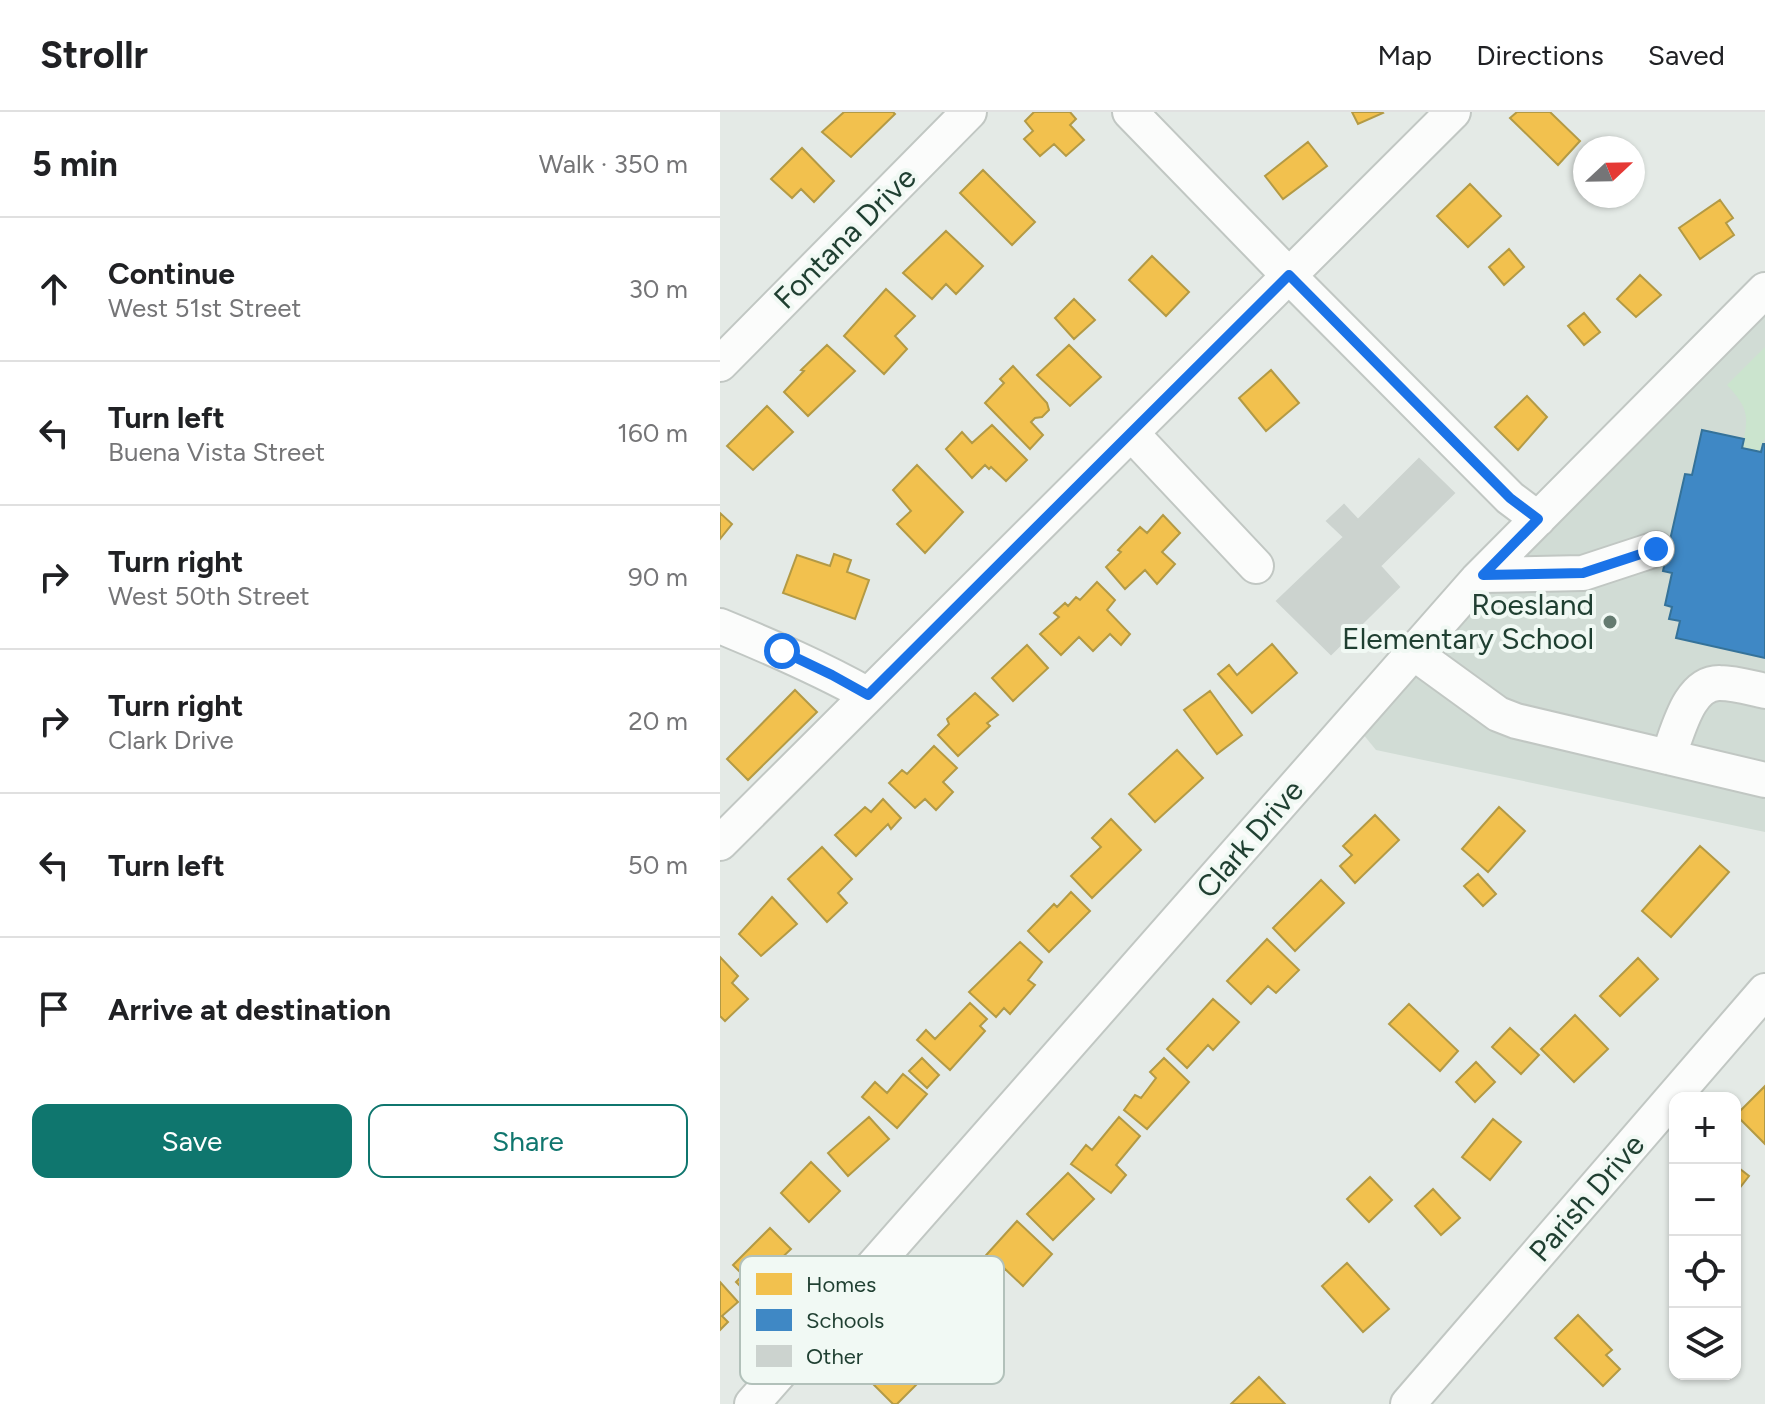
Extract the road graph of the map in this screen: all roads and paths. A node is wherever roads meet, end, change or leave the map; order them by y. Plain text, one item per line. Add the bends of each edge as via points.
1 (969, 112) edge
2 (1130, 112) edge
3 (1453, 112) edge
4 (1289, 275) junction
5 (1765, 290) edge
6 (720, 364) edge
7 (1131, 433) junction
8 (1538, 519) junction
9 (1656, 549) dead end
10 (1256, 566) dead end
11 (1483, 575) junction
12 (720, 626) edge
13 (1414, 653) junction
14 (1765, 691) edge
15 (868, 695) junction
16 (1668, 757) junction
17 (1765, 780) edge
18 (720, 843) edge
19 (1765, 991) edge
20 (882, 1256) edge
21 (770, 1384) edge
22 (752, 1404) edge
23 (1408, 1404) edge

1 - 6 street, Fontana Drive
2 - 4 street
3 - 4 street
4 - 7 street
4 - 8 street via 1510,498
5 - 8 street, Clark Drive
7 - 10 street
7 - 15 street
8 - 11 street, Clark Drive
9 - 11 street via 1583,573
11 - 13 street, Clark Drive
12 - 15 street
13 - 16 street via 1498,714
13 - 20 street, Clark Drive
14 - 16 street via 1723,683 1701,688 1690,701
15 - 18 street
16 - 17 street
19 - 23 street, Parish Drive
21 - 22 street, Clark Drive

